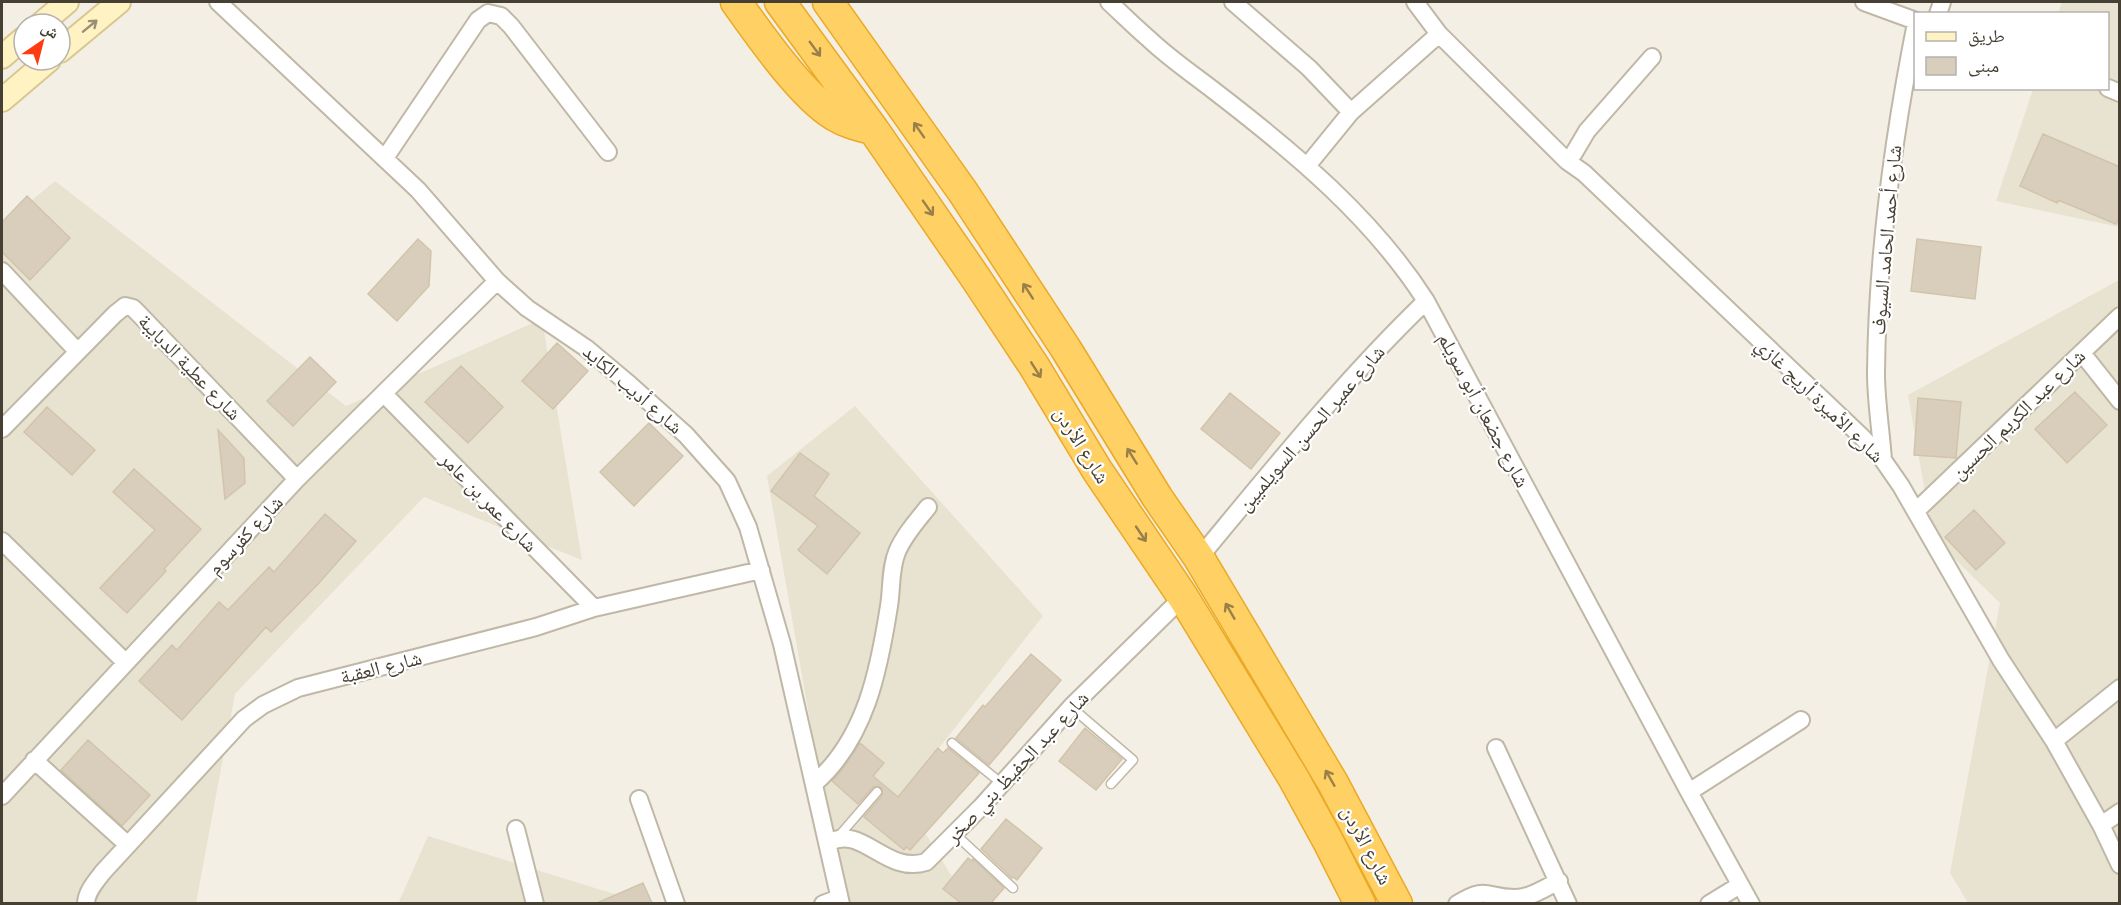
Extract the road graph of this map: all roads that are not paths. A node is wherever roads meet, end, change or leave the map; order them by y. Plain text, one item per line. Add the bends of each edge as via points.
1 (67, 2) edge
2 (119, 2) edge
3 (218, 2) edge
4 (736, 2) edge
5 (780, 2) edge
6 (828, 2) edge
7 (839, 2) edge
8 (1109, 2) edge
9 (1233, 2) edge
10 (1415, 2) edge
11 (1864, 2) edge
12 (484, 8) edge
13 (55, 12) edge
14 (1914, 21) edge
15 (1914, 33) edge
16 (1439, 34) junction
17 (72, 41) edge
18 (1652, 57) dead end
19 (878, 71) junction
20 (35, 72) edge
21 (2, 100) edge
22 (1351, 112) junction
23 (873, 129) junction
24 (608, 152) dead end
25 (385, 158) junction
26 (1567, 161) junction
27 (1307, 166) junction
28 (2, 271) edge
29 (497, 281) junction
30 (1426, 301) junction
31 (2120, 316) edge
32 (77, 351) junction
33 (2082, 353) junction
34 (385, 395) junction
35 (2120, 401) edge
36 (2, 429) edge
37 (1883, 460) junction
38 (297, 479) junction
39 (928, 507) dead end
40 (1916, 511) junction
41 (2, 541) edge
42 (1199, 558) junction
43 (761, 570) junction
44 (1183, 597) junction
45 (594, 608) junction
46 (125, 662) junction
47 (2120, 688) edge
48 (1071, 707) junction
49 (1801, 720) dead end
50 (2054, 741) junction
51 (952, 742) dead end
52 (1496, 748) dead end
53 (34, 760) junction
54 (815, 783) junction
55 (1001, 783) junction
56 (1111, 784) dead end
57 (877, 792) dead end
58 (1689, 792) junction
59 (2, 796) edge
60 (639, 799) dead end
61 (2120, 812) edge
62 (2101, 825) junction
63 (516, 829) dead end
64 (955, 834) junction
65 (833, 840) junction
66 (128, 845) junction
67 (2120, 865) edge
68 (1559, 882) junction
69 (1740, 885) junction
70 (1013, 888) dead end
71 (835, 901) edge
72 (86, 903) edge
73 (533, 903) edge
74 (676, 903) edge
75 (1359, 903) edge
76 (1397, 903) edge
77 (1457, 903) edge
78 (1568, 903) edge
79 (1709, 903) edge
80 (1751, 903) edge

1 - 13 main road
17 -> 2 main road
3 - 25 street, شارع أديب الكايد
4 - 23 highway via 810,95 852,125
5 -> 23 highway, شارع الأردن
6 - 19 highway, شارع الأردن
7 - 19 highway
8 - 27 street, شارع جضعان أبو سويلم via 1148,39
9 - 22 street via 1309,68
10 - 16 street, شارع الأميرة أريج غازي
11 - 14 street
12 - 24 street via 511,26
12 - 25 street
15 - 37 street, شارع أحمد الحامد السيوف via 1893,143 1879,281 1876,375
16 - 22 street
16 - 26 street, شارع الأميرة أريج غازي
18 - 26 street via 1587,130
42 -> 19 highway, شارع الأردن via 976,212
20 - 21 main road
22 - 27 street
23 -> 44 highway, شارع الأردن via 1034,366
25 - 29 street, شارع أديب الكايد
26 - 37 street, شارع الأميرة أريج غازي
27 - 30 street, شارع جضعان أبو سويلم via 1362,218
28 - 32 street
29 - 34 street, شارع كفرسوم
29 - 43 street, شارع أديب الكايد via 527,308 620,376 711,461 738,502
30 - 42 street, شارع عمير الحسن السويلميين via 1287,453
30 - 58 street, شارع جضعان أبو سويلم
31 - 33 street, شارع عبد الكريم الحسين
32 - 36 street
32 - 38 street, شارع عطية الدبايبة via 121,309 133,308
33 - 35 street
33 - 40 street, شارع عبد الكريم الحسين
34 - 38 street, شارع كفرسوم
34 - 45 street, شارع عمر بن عامر
37 - 40 street, شارع الأميرة أريج غازي
38 - 46 street, شارع كفرسوم
39 - 54 street via 896,554 872,692 862,718 854,736
40 - 50 street, شارع الأميرة أريج غازي via 2001,660
41 - 46 street
76 -> 42 highway, شارع الأردن via 1332,783
43 - 45 street, شارع العقبة
43 - 54 street, شارع أديب الكايد
44 - 48 street, شارع عبد الحفيظ بني صخر
44 - 75 highway, شارع الأردن via 1288,770
45 - 66 street, شارع العقبة via 279,696 244,719
46 - 53 street, شارع كفرسوم
47 - 50 street
48 - 55 street, شارع عبد الحفيظ بني صخر
48 - 56 lane via 1133,760
49 - 58 street
50 - 62 street, شارع الأميرة أريج غازي
51 - 55 lane
52 - 68 street
53 - 59 street, شارع كفرسوم
53 - 66 street
54 - 65 street, شارع أديب الكايد
55 - 64 street, شارع عبد الحفيظ بني صخر
57 - 65 lane
58 - 69 street, شارع جضعان أبو سويلم
60 - 74 street
61 - 62 street
62 - 67 street, شارع الأميرة أريج غازي
63 - 73 street
64 - 65 street, شارع عبد الحفيظ بني صخر via 926,862 916,865 886,858 859,841
64 - 70 lane
65 - 71 street, شارع أديب الكايد
66 - 72 street, شارع العقبة via 97,879
68 - 77 street via 1530,895 1515,898 1484,892
68 - 78 street
69 - 79 street
69 - 80 street, شارع جضعان أبو سويلم

